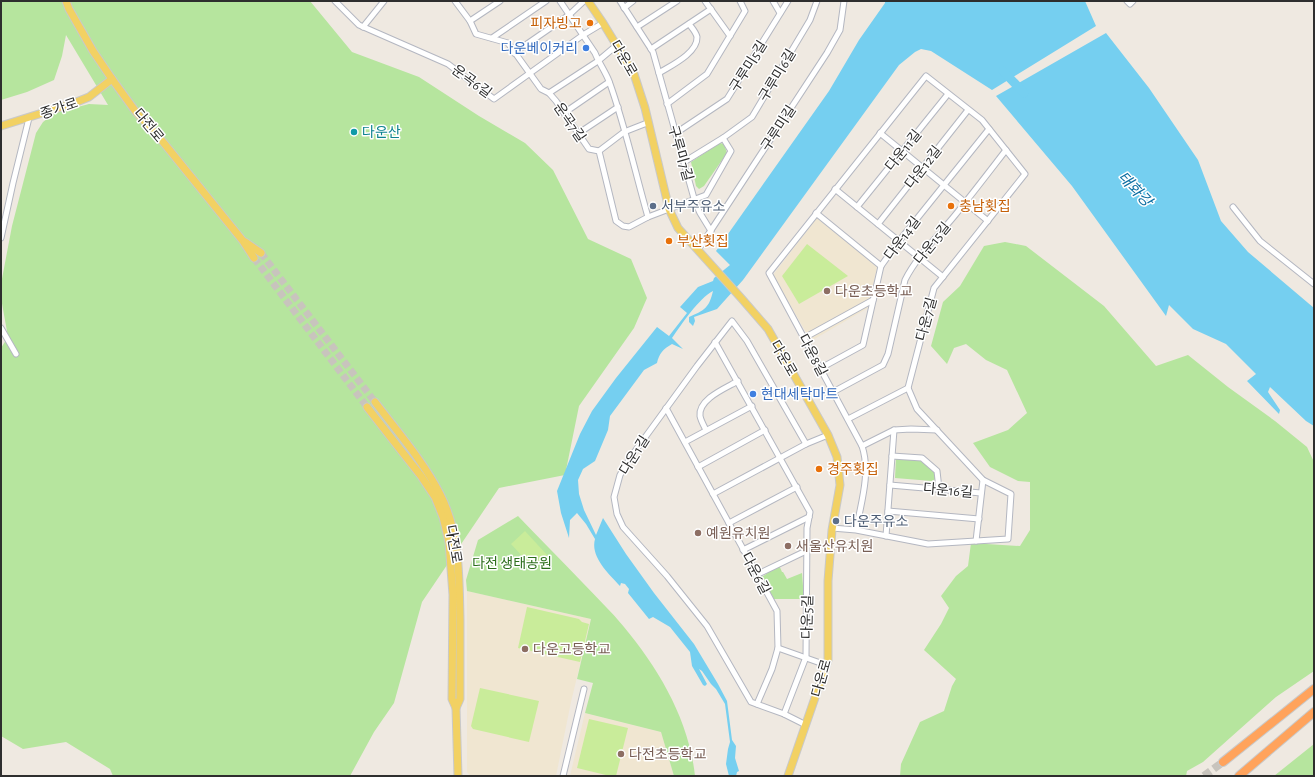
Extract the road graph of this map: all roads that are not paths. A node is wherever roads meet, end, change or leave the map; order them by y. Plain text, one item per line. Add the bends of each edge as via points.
1 (66, 1) edge
2 (335, 1) edge
3 (384, 1) edge
4 (455, 1) edge
5 (500, 1) edge
6 (546, 1) edge
7 (560, 1) edge
8 (584, 1) edge
9 (588, 1) edge
10 (620, 1) edge
11 (633, 1) edge
12 (677, 1) edge
13 (705, 1) edge
14 (740, 1) edge
15 (773, 1) edge
16 (788, 1) edge
17 (817, 1) edge
18 (844, 1) edge
19 (1127, 1) edge
20 (1133, 1) edge
21 (624, 8) junction
22 (711, 9) junction
23 (780, 12) junction
24 (569, 15) junction
25 (470, 21) junction
26 (603, 23) junction
27 (690, 24) junction
28 (362, 27) junction
29 (637, 27) junction
30 (583, 35) junction
31 (730, 36) junction
32 (492, 38) junction
33 (617, 45) junction
34 (651, 49) junction
35 (514, 53) junction
36 (598, 61) junction
37 (659, 73) junction
38 (530, 74) junction
39 (112, 80) junction
40 (609, 82) junction
41 (549, 93) junction
42 (948, 94) junction
43 (667, 104) junction
44 (618, 107) junction
45 (968, 110) junction
46 (564, 113) junction
47 (29, 118) junction
48 (648, 123) junction
49 (1, 126) edge
50 (989, 129) junction
51 (624, 132) junction
52 (579, 133) junction
53 (676, 133) junction
54 (880, 133) junction
55 (723, 138) junction
56 (1006, 150) junction
57 (599, 151) junction
58 (902, 151) junction
59 (684, 162) junction
60 (922, 168) junction
61 (944, 185) junction
62 (835, 189) junction
63 (694, 199) junction
64 (966, 203) junction
65 (857, 207) junction
66 (1233, 207) dead end
67 (669, 209) junction
68 (816, 213) junction
69 (648, 217) junction
70 (988, 221) junction
71 (878, 224) junction
72 (711, 231) junction
73 (1, 238) edge
74 (243, 241) junction
75 (899, 241) junction
76 (698, 249) junction
77 (261, 253) tunnel mouth
78 (254, 258) tunnel mouth
79 (920, 258) junction
80 (881, 266) junction
81 (769, 273) joint
82 (943, 277) junction
83 (1314, 284) edge
84 (873, 300) junction
85 (1, 328) edge
86 (804, 338) junction
87 (715, 342) junction
88 (16, 354) dead end
89 (820, 368) junction
90 (738, 381) junction
91 (908, 388) junction
92 (833, 392) junction
93 (375, 402) tunnel mouth
94 (752, 406) junction
95 (368, 407) tunnel mouth
96 (666, 408) junction
97 (848, 419) junction
98 (706, 430) junction
99 (765, 430) junction
100 (894, 430) junction
101 (937, 430) junction
102 (828, 435) junction
103 (685, 442) junction
104 (806, 444) junction
105 (862, 446) junction
106 (892, 456) junction
107 (781, 457) junction
108 (698, 467) junction
109 (983, 480) junction
110 (890, 486) junction
111 (797, 487) junction
112 (939, 489) junction
113 (981, 493) junction
114 (713, 494) junction
115 (888, 511) junction
116 (809, 516) junction
117 (979, 519) junction
118 (729, 523) junction
119 (832, 528) junction
120 (856, 530) junction
121 (886, 536) junction
122 (976, 541) junction
123 (743, 550) junction
124 (806, 551) junction
125 (756, 574) junction
126 (778, 648) junction
127 (806, 657) junction
128 (826, 665) junction
129 (584, 689) dead end
130 (1314, 689) edge
131 (757, 704) junction
132 (456, 708) junction
133 (1314, 712) edge
134 (784, 714) junction
135 (806, 725) junction
136 (1223, 762) tunnel mouth
137 (458, 776) edge
138 (563, 776) edge
139 (788, 776) edge
140 (1239, 776) edge

1 - 39 main road, 다전로 via 93,52
2 - 28 street, 운곡6길
3 - 28 street
4 - 25 street, 운곡7길
5 - 25 street
6 - 32 street
7 - 24 street
8 - 24 street
9 - 26 main road, 다운로
10 - 21 street, 구루미7길
11 - 21 street
12 - 29 street
13 - 22 street
14 - 31 street via 745,11
15 - 23 street
16 - 23 street, 구루미5길
17 - 55 street, 구루미6길 via 810,20 752,117
18 - 72 street, 구루미길 via 840,30 827,53
19 - 20 street via 1130,4
21 - 29 street, 구루미7길
22 - 27 street
22 - 31 street
23 - 53 street, 구루미5길 via 727,99
24 - 30 street
24 - 35 street
25 - 32 street, 운곡7길 via 476,34
26 - 30 street, 운곡6길
26 - 33 main road, 다운로
27 - 34 street
27 - 37 street via 696,33 696,44 685,57
28 - 38 street, 운곡6길 via 448,64 494,99
29 - 34 street, 구루미7길
30 - 36 street
30 - 38 street, 운곡6길
31 - 43 street via 707,74
32 - 35 street, 운곡7길 via 508,43
33 - 36 street
33 - 48 main road, 다운로 via 634,74
34 - 37 street, 구루미7길
35 - 38 street, 운곡7길
36 - 40 street
36 - 41 street
37 - 43 street, 구루미7길
38 - 41 street, 운곡7길 via 541,89
39 - 47 main road, 종가로 via 89,97
39 - 74 main road, 다전로
40 - 44 street
40 - 46 street
41 - 46 street, 운곡7길
42 - 45 street, 다운7길
42 - 54 street, 다운7길 via 926,76
42 - 58 street, 다운11길
43 - 53 street, 구루미7길
44 - 51 street
44 - 52 street
45 - 50 street, 다운7길
45 - 60 street, 다운12길
46 - 52 street, 운곡7길
47 - 49 main road, 종가로
47 - 73 street
48 - 51 street
48 - 67 main road, 다운로
50 - 56 street, 다운7길
50 - 61 street, 다운14길
51 - 57 street
51 - 69 street
52 - 57 street, 운곡7길 via 589,149
53 - 59 street, 구루미7길
54 - 58 street
54 - 62 street, 다운7길
55 - 59 street, 구루미6길
55 - 63 street via 732,151 706,195
56 - 64 street, 다운15길
56 - 70 street, 다운7길 via 1025,174
57 - 69 street, 운곡7길 via 616,221 629,227
58 - 60 street
58 - 65 street, 다운11길
59 - 63 street, 구루미7길
60 - 61 street
60 - 71 street, 다운12길
61 - 64 street
61 - 75 street, 다운14길
62 - 65 street
62 - 68 street, 다운7길
63 - 67 street
63 - 72 street, 구루미7길
64 - 70 street
64 - 79 street, 다운15길
65 - 71 street
66 - 83 street via 1260,241
67 - 69 street, 운곡7길
67 - 76 main road, 다운로 via 678,228
68 - 80 street
68 - 81 street, 다운7길
70 - 82 street, 다운7길
71 - 75 street
72 - 76 street, 구루미길
74 - 77 main road, 다전로
74 - 78 main road, 다전로
75 - 79 street
75 - 80 street, 다운14길
76 - 102 main road, 다운로 via 768,329
79 - 82 street
79 - 92 street, 다운15길 via 905,280 888,354 883,365
80 - 84 street, 다운14길
81 - 86 street, 다운8길
82 - 91 street, 다운7길 via 934,288
84 - 86 street
84 - 89 street, 다운14길 via 862,345
85 - 88 street
86 - 89 street, 다운8길
87 - 90 street, 다운5길
87 - 96 street, 다운1길
87 - 104 street, 다운1길 via 732,321 748,342
89 - 92 street, 다운8길
90 - 94 street, 다운5길
90 - 98 street via 703,404 700,417
91 - 97 street
91 - 101 street via 917,409
92 - 97 street, 다운8길
93 - 132 main road, 다전로 via 428,472 449,515 459,562 460,699
94 - 98 street
94 - 99 street, 다운5길
95 - 132 main road, 다전로 via 421,476 435,497 443,517 451,562 452,699
96 - 103 street, 다운6길
96 - 131 street, 다운1길 via 620,475 614,497 617,514 623,527 707,626 751,702
97 - 105 street, 다운8길
98 - 103 street
99 - 107 street, 다운5길
99 - 108 street
100 - 101 street
100 - 105 street
100 - 106 street
101 - 109 street
102 - 104 street
102 - 119 main road, 다운로 via 837,457 840,485
103 - 108 street, 다운6길
104 - 107 street
105 - 120 street, 다운8길 via 865,473
106 - 110 street
106 - 112 street via 922,458 937,471
107 - 111 street, 다운5길
107 - 114 street
108 - 114 street, 다운6길
109 - 113 street
109 - 122 street via 1011,494 1008,539
110 - 112 street, 다운16길
110 - 115 street
111 - 116 street, 다운5길 via 810,512
111 - 118 street
112 - 113 street, 다운16길
113 - 117 street, 다운16길
114 - 118 street, 다운6길
115 - 117 street
115 - 121 street
116 - 123 street
116 - 124 street, 다운5길
117 - 122 street, 다운16길
118 - 123 street, 다운6길
119 - 120 street
119 - 128 main road, 다운로
120 - 121 street
121 - 122 street via 928,544
123 - 125 street, 다운6길
124 - 125 street
124 - 127 street, 다운5길
125 - 126 street, 다운6길 via 777,611
126 - 127 street
126 - 131 street, 다운6길
127 - 128 street
127 - 134 street, 다운5길
128 - 135 main road, 다운로
129 - 138 street
130 - 136 highway
131 - 134 street, 다운1길
132 - 137 main road, 다전로
133 - 140 highway
134 - 135 street, 다운1길
135 - 139 main road, 다운로

